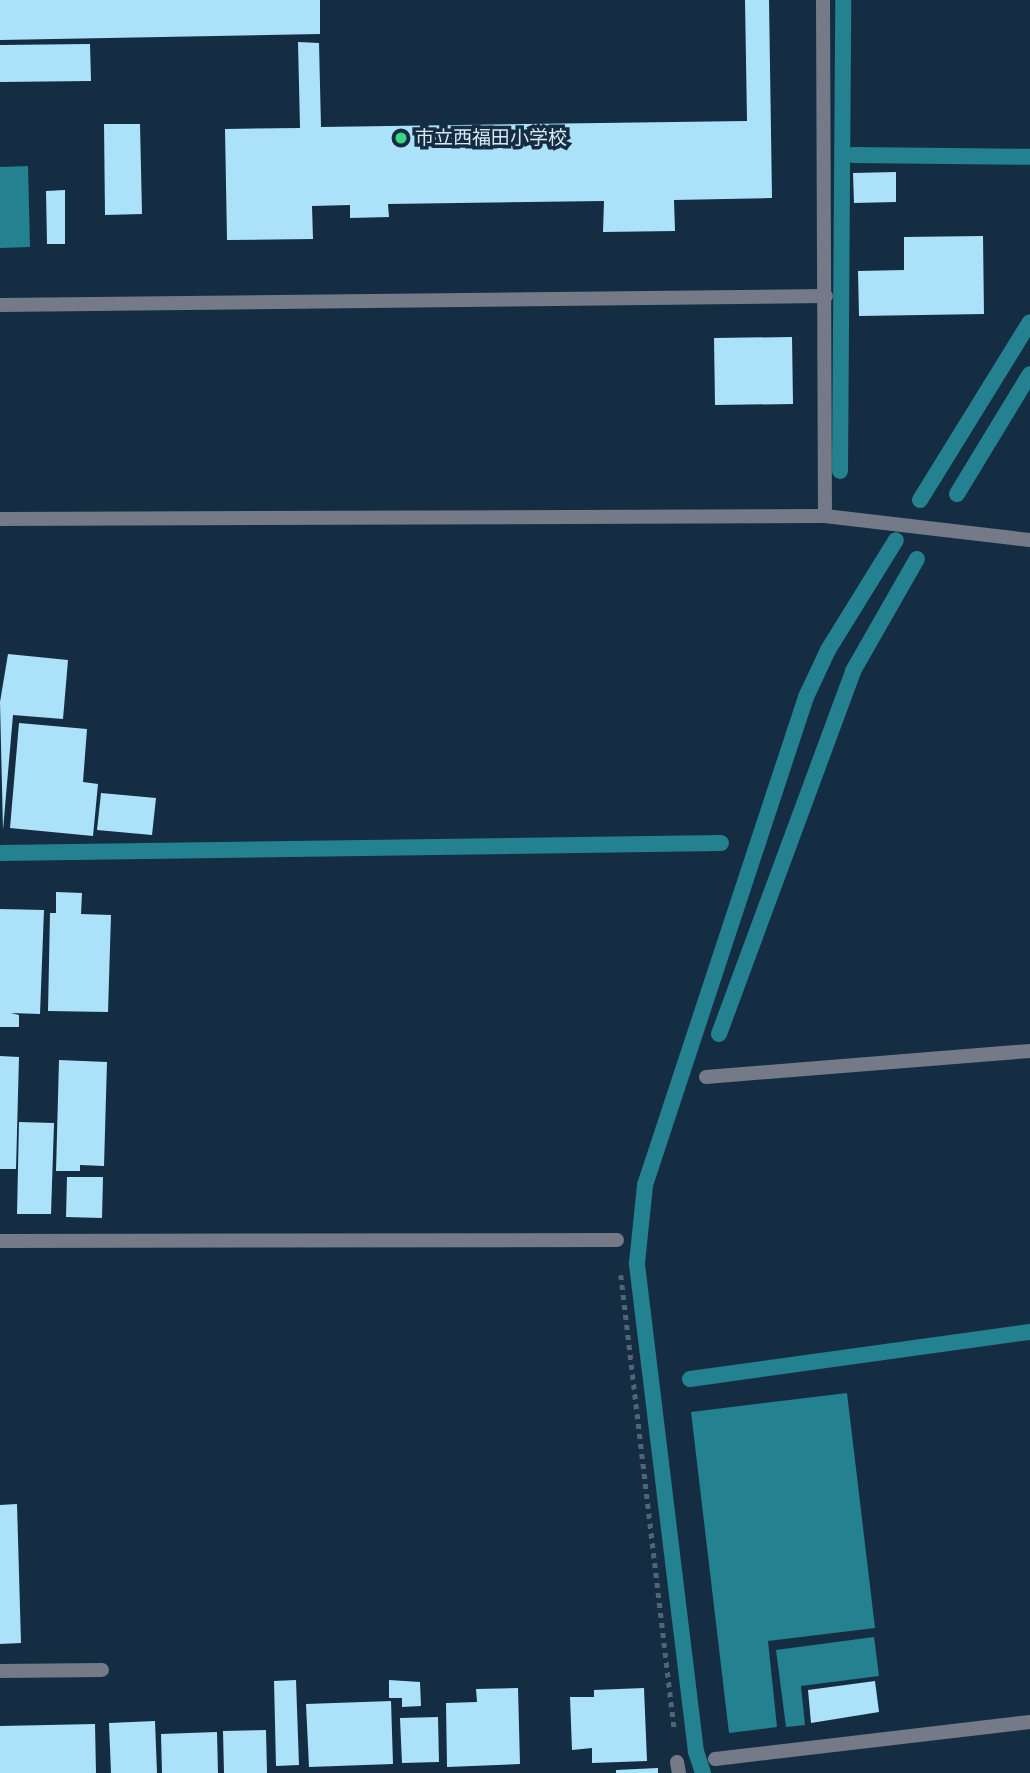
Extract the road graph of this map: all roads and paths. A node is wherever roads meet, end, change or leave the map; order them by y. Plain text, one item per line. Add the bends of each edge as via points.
1 (823, 0) edge
2 (826, 296) junction
3 (0, 305) edge
4 (825, 516) junction
5 (0, 519) edge
6 (1030, 540) edge
7 (1030, 1051) edge
8 (706, 1077) dead end
9 (617, 1240) joint
10 (0, 1241) edge
11 (102, 1670) dead end
12 (0, 1671) edge
13 (1030, 1722) edge
14 (715, 1759) dead end
15 (678, 1768) edge

1 - 2 street
2 - 3 street
2 - 4 street
4 - 5 street
4 - 6 street
7 - 8 street
9 - 10 street
9 - 15 path
11 - 12 street
13 - 14 street

